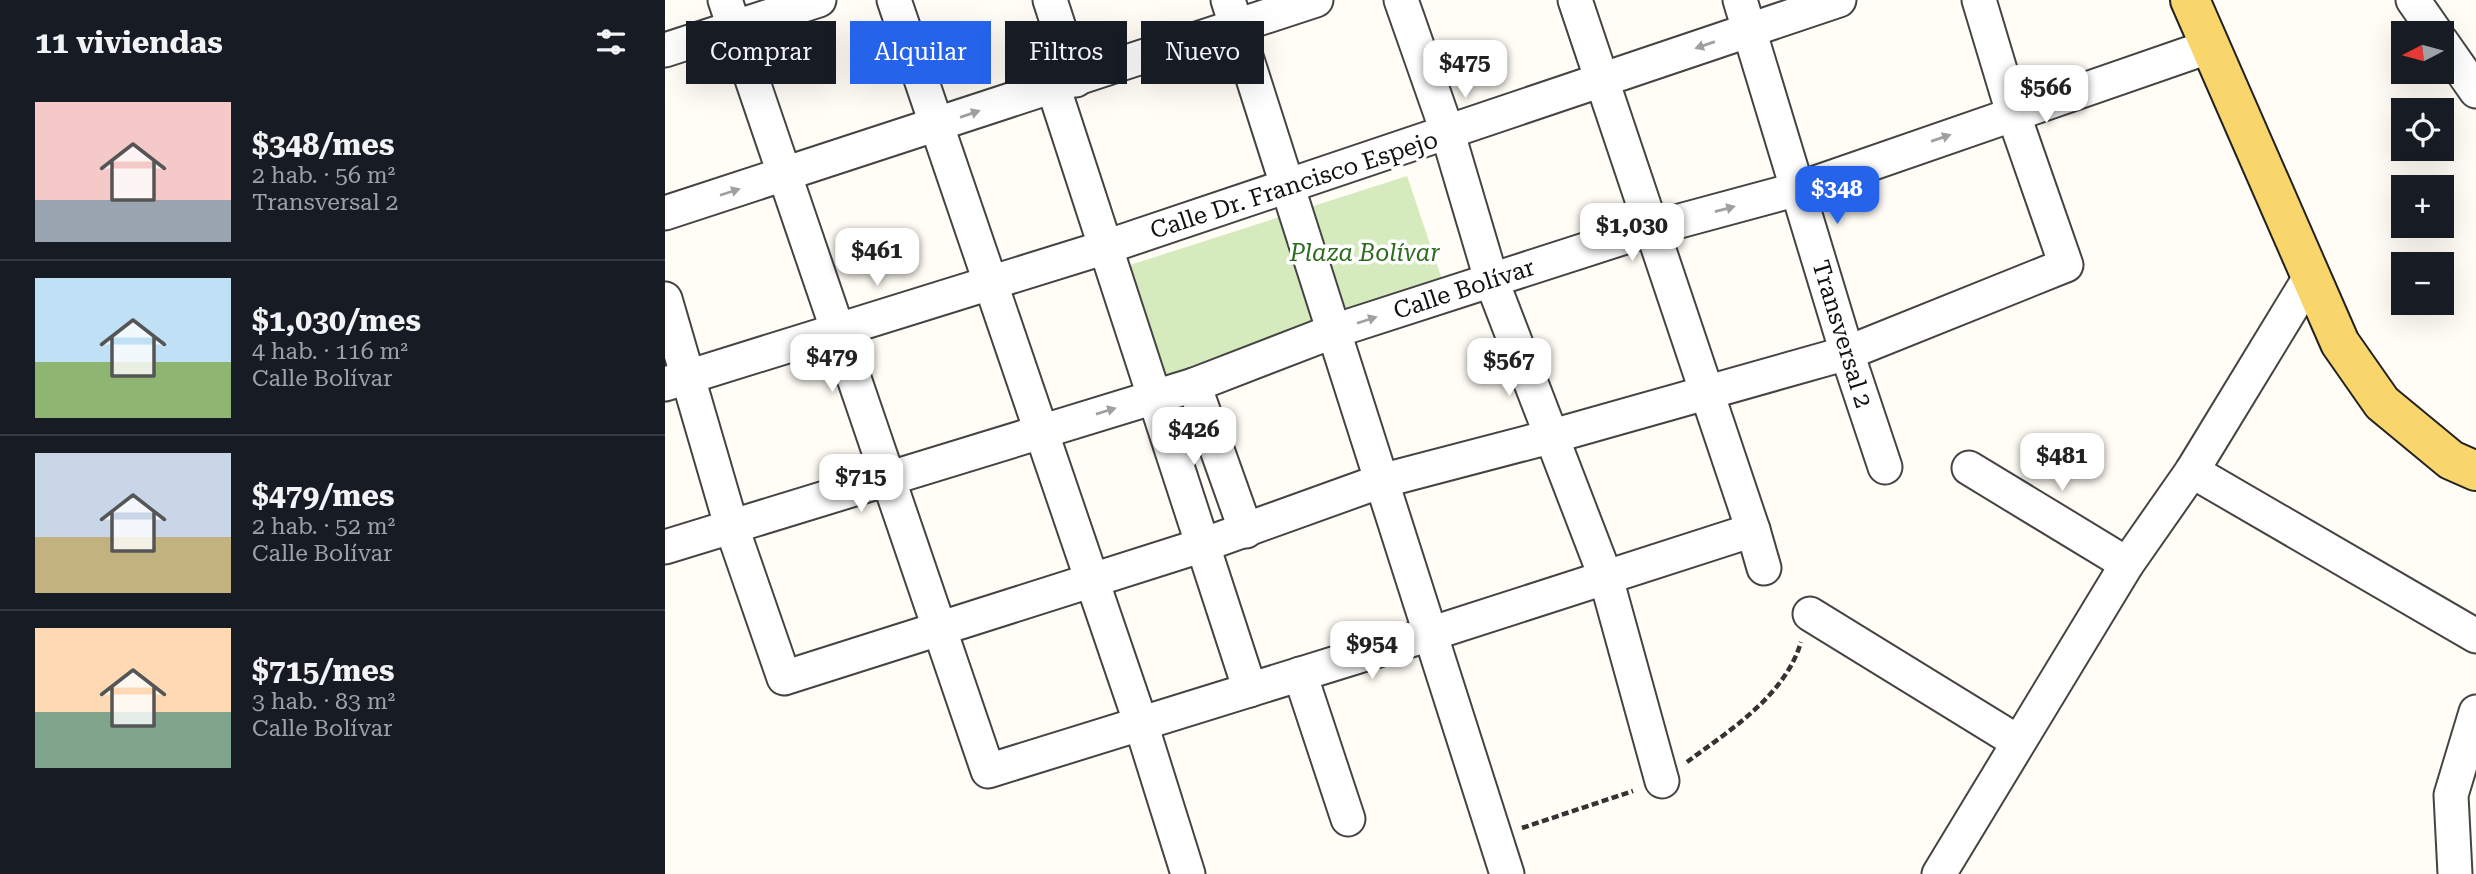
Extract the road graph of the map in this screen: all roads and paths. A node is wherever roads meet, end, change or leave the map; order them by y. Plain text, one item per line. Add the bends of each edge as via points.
1 (819, 0) edge
2 (894, 0) edge
3 (1050, 0) edge
4 (1316, 0) edge
5 (1401, 0) edge
6 (1576, 0) edge
7 (1839, 0) edge
8 (1979, 0) edge
9 (2190, 0) edge
10 (2413, 0) edge
11 (1232, 13) edge
12 (730, 15) edge
13 (1744, 15) edge
14 (1054, 21) edge
15 (2428, 21) edge
16 (2208, 47) junction
17 (665, 50) edge
18 (1127, 57) edge
19 (2454, 60) edge
20 (1601, 81) junction
21 (1062, 84) edge
22 (1065, 84) edge
23 (2476, 91) edge
24 (2013, 113) junction
25 (937, 125) junction
26 (1448, 134) junction
27 (785, 175) junction
28 (1287, 186) junction
29 (1798, 189) junction
30 (665, 213) edge
31 (1650, 229) junction
32 (1106, 247) junction
33 (1491, 279) junction
34 (2309, 279) junction
35 (990, 281) junction
36 (665, 299) edge
37 (839, 329) junction
38 (1334, 331) junction
39 (1847, 352) junction
40 (676, 380) edge
41 (1194, 384) junction
42 (1706, 392) junction
43 (1155, 396) junction
44 (1041, 431) junction
45 (1553, 436) junction
46 (1885, 467) dead end
47 (1969, 468) dead end
48 (2192, 471) junction
49 (2476, 471) edge
50 (889, 477) junction
51 (1381, 481) junction
52 (731, 525) junction
53 (1753, 530) junction
54 (1245, 531) junction
55 (1203, 545) junction
56 (665, 547) edge
57 (2127, 564) junction
58 (1764, 568) dead end
59 (1091, 578) junction
60 (1606, 578) junction
61 (1810, 614) dead end
62 (940, 625) junction
63 (1430, 635) junction
64 (2476, 636) edge
65 (1300, 674) junction
66 (1250, 690) junction
67 (2476, 712) edge
68 (1141, 724) junction
69 (2018, 742) junction
70 (1662, 781) dead end
71 (1348, 818) dead end
72 (1188, 874) edge
73 (1507, 874) edge
74 (1939, 874) edge
75 (2455, 874) edge

1 - 12 street
2 - 25 street
3 - 14 street
4 - 11 street
5 - 26 street
6 - 20 street
7 - 13 street, Calle Dr. Francisco Espejo
8 - 24 street
9 - 16 main road
10 - 15 street
11 - 18 street
11 - 28 street
12 - 17 street
12 - 27 street
13 -> 20 street, Calle Dr. Francisco Espejo
13 - 29 street, Transversal 2
16 - 24 street, Calle Bolívar
16 - 34 main road
19 - 23 street
20 - 26 street, Calle Dr. Francisco Espejo
20 - 31 street
25 -> 21 street
22 - 32 street
29 -> 24 street, Calle Bolívar
24 - 39 street via 2066,265
25 - 27 street
25 - 35 street
26 - 28 street, Calle Dr. Francisco Espejo
26 - 33 street
30 -> 27 street
27 - 37 street
28 - 32 street, Calle Dr. Francisco Espejo
28 - 38 street
31 -> 29 street, Calle Bolívar
29 - 39 street, Transversal 2
31 - 33 street, Calle Bolívar
31 - 42 street
32 - 35 street, Calle Dr. Francisco Espejo
32 - 43 street
38 -> 33 street, Calle Bolívar
33 - 45 street
34 - 48 street
34 - 49 main road via 2340,343 2382,403 2451,460
35 - 37 street, Calle Dr. Francisco Espejo
35 - 44 street
36 - 40 street
37 - 40 street, Calle Dr. Francisco Espejo
37 - 50 street
38 - 41 street, Calle Bolívar
38 - 51 street
39 - 42 street
39 - 46 street, Transversal 2
40 - 52 street
41 - 43 street, Calle Bolívar
41 - 54 street
42 - 45 street
42 - 53 street
44 -> 43 street, Calle Bolívar
43 - 55 street
44 - 50 street, Calle Bolívar
44 - 59 street
45 - 51 street
45 - 60 street
47 - 57 street
48 - 57 street
48 - 64 street
50 - 52 street, Calle Bolívar
50 - 62 street
51 - 54 street
51 - 63 street
52 - 56 street, Calle Bolívar
52 - 62 street via 783,678
53 - 58 street
53 - 60 street
54 - 55 street
55 - 59 street
55 - 66 street
57 - 69 street
59 - 62 street
59 - 68 street
60 - 63 street
60 - 70 street
61 - 69 street
62 - 68 street via 988,771
63 - 65 street
63 - 73 street
65 - 66 street
65 - 71 street
66 - 68 street
67 - 75 street via 2451,795
68 - 72 street
69 - 74 street

